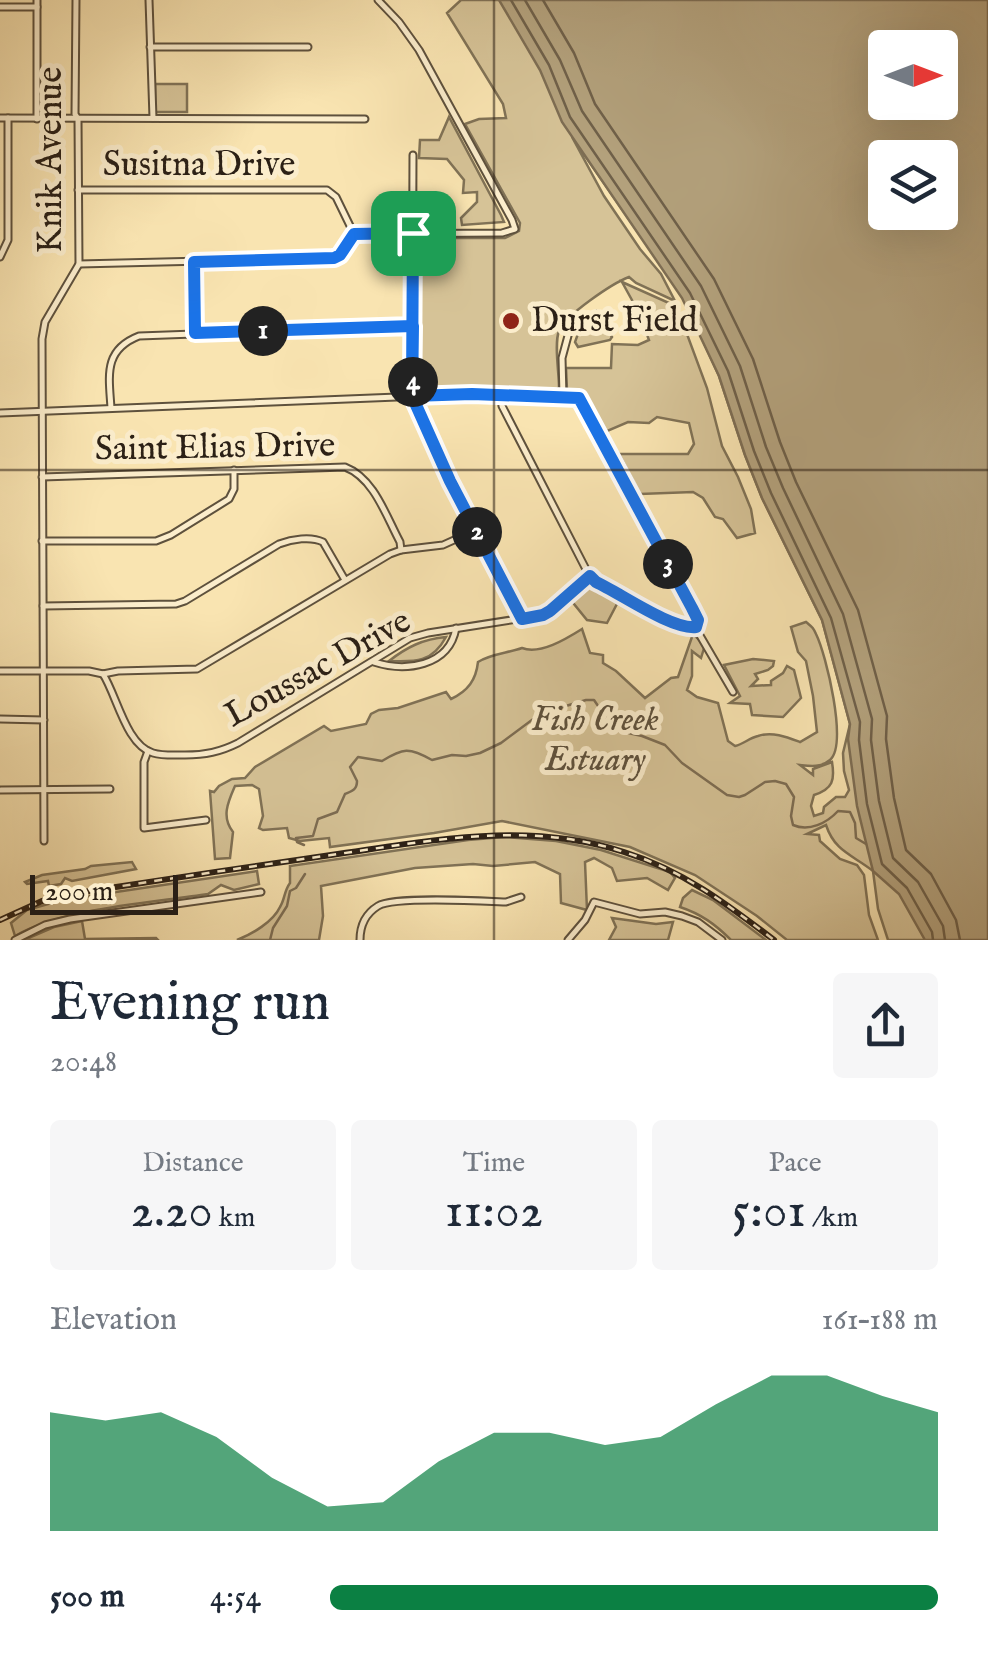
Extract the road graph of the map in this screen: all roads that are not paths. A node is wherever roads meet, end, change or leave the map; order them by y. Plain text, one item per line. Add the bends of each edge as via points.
1 (76, 0) edge
2 (149, 0) edge
3 (378, 0) edge
4 (36, 4) edge
5 (0, 7) edge
6 (150, 46) junction
7 (308, 46) dead end
8 (4, 118) edge
9 (152, 118) junction
10 (37, 119) junction
11 (78, 119) junction
12 (365, 119) dead end
13 (413, 155) dead end
14 (78, 190) junction
15 (413, 233) junction
16 (354, 234) junction
17 (0, 257) edge
18 (194, 262) junction
19 (79, 264) junction
20 (413, 326) junction
21 (568, 332) dead end
22 (195, 333) junction
23 (501, 395) junction
24 (412, 396) junction
25 (563, 396) junction
26 (111, 408) junction
27 (42, 410) junction
28 (0, 413) edge
29 (234, 470) junction
30 (42, 478) junction
31 (476, 530) junction
32 (42, 541) junction
33 (401, 550) junction
34 (590, 576) junction
35 (345, 580) junction
36 (42, 606) junction
37 (522, 619) junction
38 (696, 627) junction
39 (456, 628) junction
40 (372, 661) junction
41 (0, 671) edge
42 (42, 671) junction
43 (104, 674) junction
44 (733, 692) dead end
45 (0, 719) edge
46 (44, 720) junction
47 (148, 752) junction
48 (110, 789) dead end
49 (2, 790) edge
50 (44, 790) junction
51 (206, 820) dead end
52 (44, 842) dead end
53 (261, 892) dead end
54 (520, 896) dead end
55 (15, 940) edge
56 (360, 940) edge
57 (568, 940) edge
58 (722, 940) edge

1 - 11 street, Knik Avenue
2 - 6 street
3 - 15 street via 418,50 515,229
4 - 5 street
4 - 10 street
6 - 7 street
6 - 9 street
8 - 10 street
8 - 17 street via 8,240
9 - 11 street
9 - 12 street
10 - 11 street
11 - 14 street, Knik Avenue
13 - 15 street
14 - 16 street, Susitna Drive via 327,190
14 - 19 street, Knik Avenue
15 - 16 street
15 - 20 street
16 - 18 street via 334,258
18 - 19 street
18 - 22 street
19 - 27 street, Knik Avenue via 43,328
20 - 22 street
20 - 24 street
21 - 25 street
22 - 26 street via 138,336 123,344 110,365
23 - 24 street
23 - 25 street
23 - 34 street
24 - 26 street
24 - 31 street
25 - 38 street via 579,398 692,608
26 - 27 street
27 - 28 street
27 - 30 street, Knik Avenue
29 - 30 street, Saint Elias Drive
29 - 32 street via 229,499 160,540
29 - 33 street, Saint Elias Drive via 355,471 368,483
30 - 32 street, Knik Avenue
31 - 33 street via 438,547
31 - 37 street
32 - 36 street, Knik Avenue
33 - 35 street
34 - 37 street, Loussac Drive via 550,611
34 - 38 street via 651,612
35 - 36 street via 323,542 292,540 181,603
35 - 43 street via 197,669
36 - 42 street, Knik Avenue
37 - 39 street, Loussac Drive
38 - 44 street
39 - 40 street, Loussac Drive via 410,638
39 - 40 street via 451,644 429,663
40 - 47 street, Loussac Drive via 230,748 202,755
41 - 42 street
42 - 43 street
42 - 46 street, Knik Avenue
43 - 47 street via 133,737
45 - 46 street
46 - 50 street, Knik Avenue
47 - 51 street via 144,828
48 - 50 street
49 - 50 street
50 - 52 street, Knik Avenue
53 - 55 street via 70,919
54 - 56 street via 506,902 386,902 368,914
57 - 58 street via 594,902 682,916

